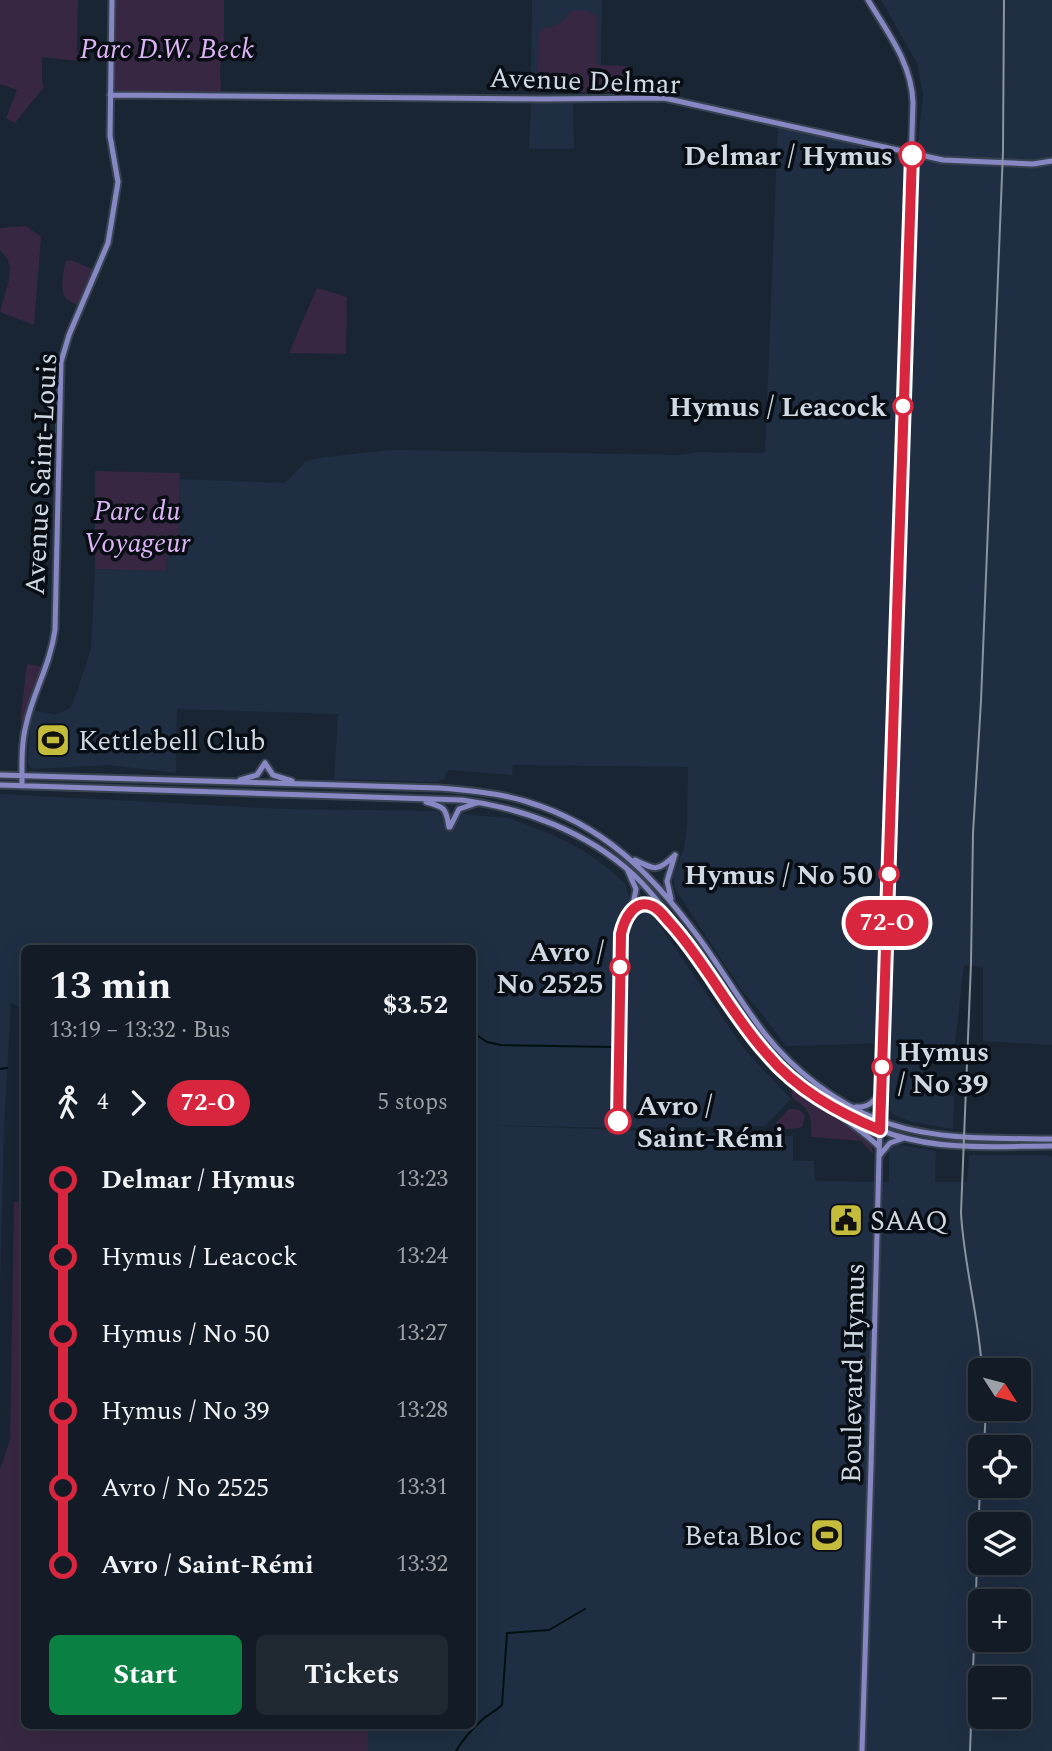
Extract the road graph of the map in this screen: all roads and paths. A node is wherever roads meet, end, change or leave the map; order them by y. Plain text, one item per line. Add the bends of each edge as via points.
1 (112, 0) edge
2 (869, 0) edge
3 (110, 95) junction
4 (912, 153) junction
5 (1052, 160) edge
6 (0, 775) edge
7 (22, 775) junction
8 (234, 782) junction
9 (301, 783) junction
10 (0, 785) edge
11 (22, 786) junction
12 (415, 799) junction
13 (480, 803) junction
14 (626, 855) junction
15 (626, 868) junction
16 (672, 903) junction
17 (634, 905) dead end
18 (627, 915) dead end
19 (688, 943) junction
20 (881, 1091) junction
21 (825, 1102) junction
22 (852, 1106) junction
23 (881, 1120) junction
24 (880, 1130) junction
25 (906, 1138) junction
26 (1052, 1139) edge
27 (1052, 1146) edge
28 (879, 1147) junction
29 (879, 1156) junction
30 (862, 1751) edge

1 - 3 street, Avenue Saint-Louis
2 - 4 street, Boulevard Hymus via 910,78
3 - 4 street, Avenue Delmar via 664,98
3 - 7 street, Avenue Saint-Louis via 110,136 118,182 108,243 61,362 55,630 25,727
4 - 5 street, Avenue Delmar via 947,161 1037,164
4 - 20 street, Boulevard Hymus
6 - 7 street
7 - 8 street
7 - 11 street, Avenue Saint-Louis
8 - 9 street
8 - 9 street via 257,775 265,763 273,775
9 - 14 street via 439,788 513,798 570,819
10 - 11 street
11 - 12 street
12 - 13 street
12 - 13 street via 443,807 449,827 459,808
13 - 15 street via 560,827
14 - 16 street
14 - 16 street via 656,868 675,855 667,881
15 - 17 street via 636,890
15 - 19 street
16 - 22 street via 773,1044 806,1076
18 - 19 street via 641,905 653,906
19 - 21 street via 765,1052
20 - 22 street via 869,1105
20 - 23 street, Boulevard Hymus
21 - 24 street
21 - 28 street
22 - 23 street
23 - 24 street, Boulevard Hymus
23 - 26 street via 939,1134
24 - 25 street
24 - 28 street, Boulevard Hymus
25 - 27 street via 957,1146
25 - 29 street via 892,1141
28 - 29 street, Boulevard Hymus
29 - 30 street, Boulevard Hymus

